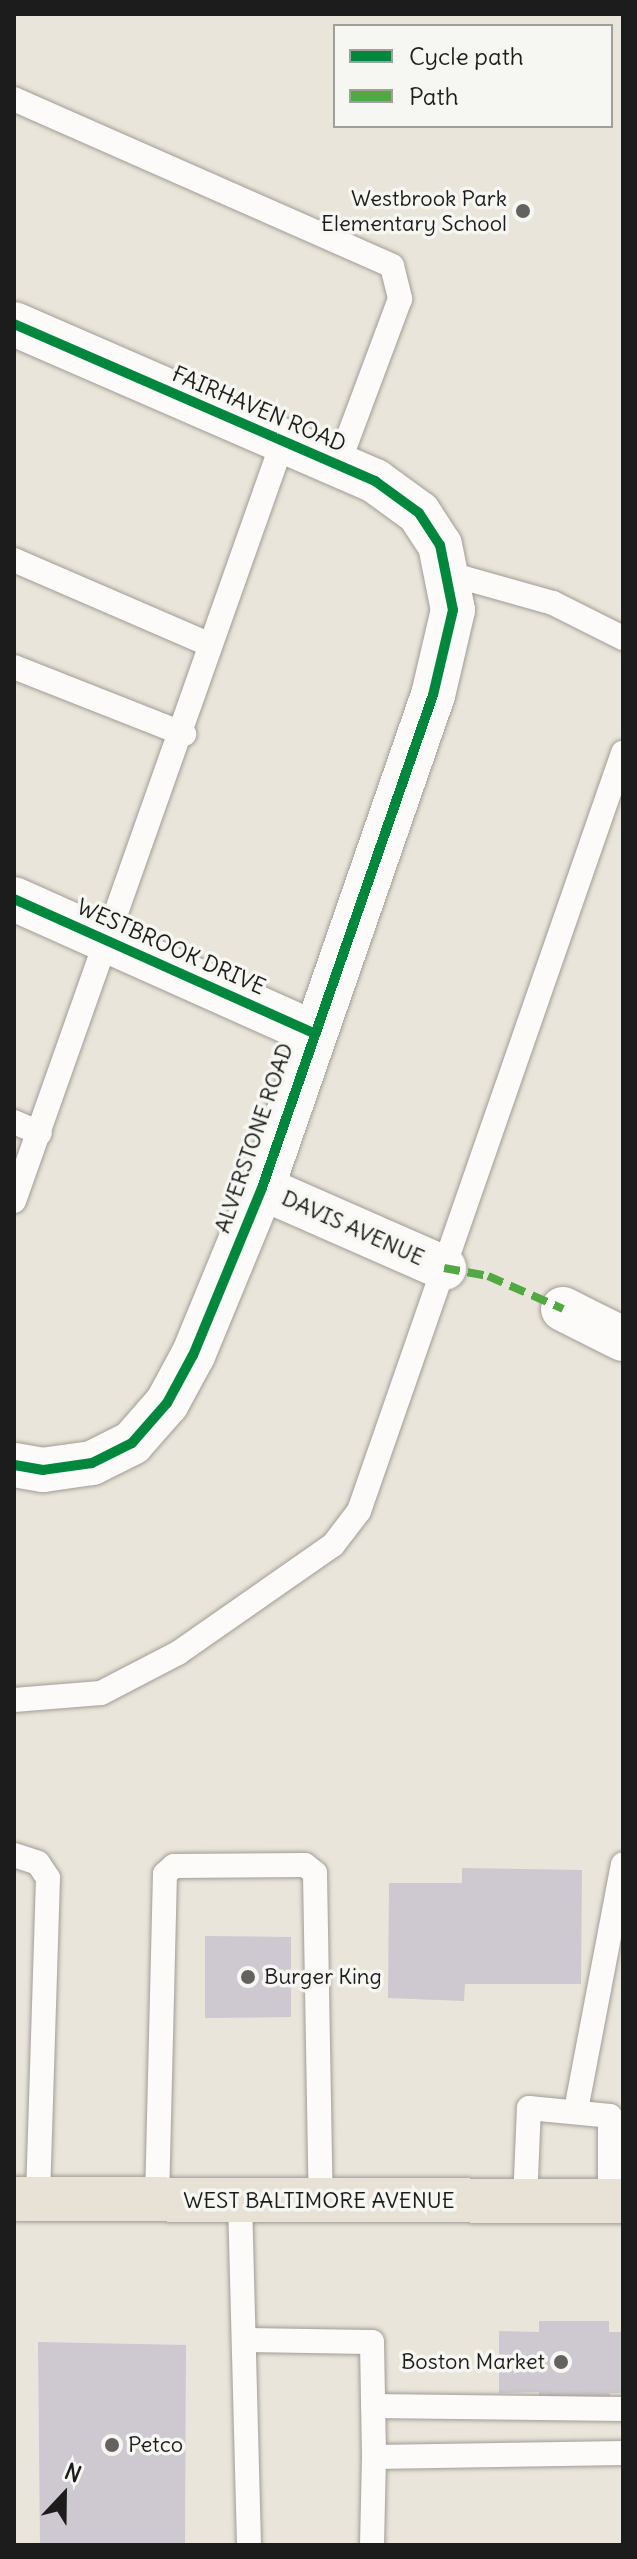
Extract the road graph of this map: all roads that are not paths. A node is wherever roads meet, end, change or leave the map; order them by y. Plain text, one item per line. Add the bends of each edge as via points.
1 (14, 99) edge
2 (14, 324) edge
3 (283, 441) junction
4 (338, 465) junction
5 (14, 560) edge
6 (450, 574) junction
7 (623, 638) edge
8 (208, 644) junction
9 (14, 667) edge
10 (184, 734) junction
11 (623, 753) edge
12 (14, 899) edge
13 (107, 941) junction
14 (311, 1032) junction
15 (14, 1122) edge
16 (40, 1133) junction
17 (262, 1188) junction
18 (14, 1201) edge
19 (444, 1268) junction
20 (563, 1309) dead end
21 (623, 1339) edge
22 (14, 1465) edge
23 (14, 1700) edge
24 (14, 1855) edge
25 (623, 1864) edge
26 (576, 2110) junction
27 (26, 2199) edge
28 (157, 2200) junction
29 (240, 2201) junction
30 (321, 2201) junction
31 (616, 2201) edge
32 (525, 2202) junction
33 (244, 2340) junction
34 (373, 2406) junction
35 (623, 2409) edge
36 (623, 2453) edge
37 (374, 2457) junction
38 (249, 2545) edge
39 (372, 2545) edge

1 - 4 lane via 392,266 400,299
2 - 3 street, FAIRHAVEN ROAD
3 - 4 street, FAIRHAVEN ROAD
3 - 8 lane
4 - 6 street, FAIRHAVEN ROAD via 419,513
5 - 8 lane
6 - 7 lane via 553,603
6 - 14 street, ALVERSTONE ROAD via 453,610 433,695
8 - 10 lane
9 - 10 lane
10 - 13 lane
11 - 19 lane
12 - 13 street, WESTBROOK DRIVE
13 - 14 street, WESTBROOK DRIVE
13 - 16 lane
14 - 17 street, ALVERSTONE ROAD
15 - 16 lane
16 - 18 lane
17 - 19 street, DAVIS AVENUE
17 - 22 street, ALVERSTONE ROAD via 193,1355 141,1433 92,1463 43,1470
19 - 23 lane via 359,1511 333,1545 178,1653 101,1693
20 - 21 street
24 - 27 lane via 38,1863 48,1878
25 - 26 lane
26 - 31 lane via 610,2116
26 - 32 lane via 529,2108
27 - 28 main road, WEST BALTIMORE AVENUE
28 - 29 main road, WEST BALTIMORE AVENUE
28 - 30 lane via 165,1874 174,1866 305,1865 315,1873
29 - 30 main road, WEST BALTIMORE AVENUE
29 - 33 lane
30 - 32 main road, WEST BALTIMORE AVENUE
31 - 32 main road, WEST BALTIMORE AVENUE
33 - 34 lane via 372,2342
33 - 38 lane
34 - 35 lane
34 - 37 lane
36 - 37 lane
37 - 39 lane

